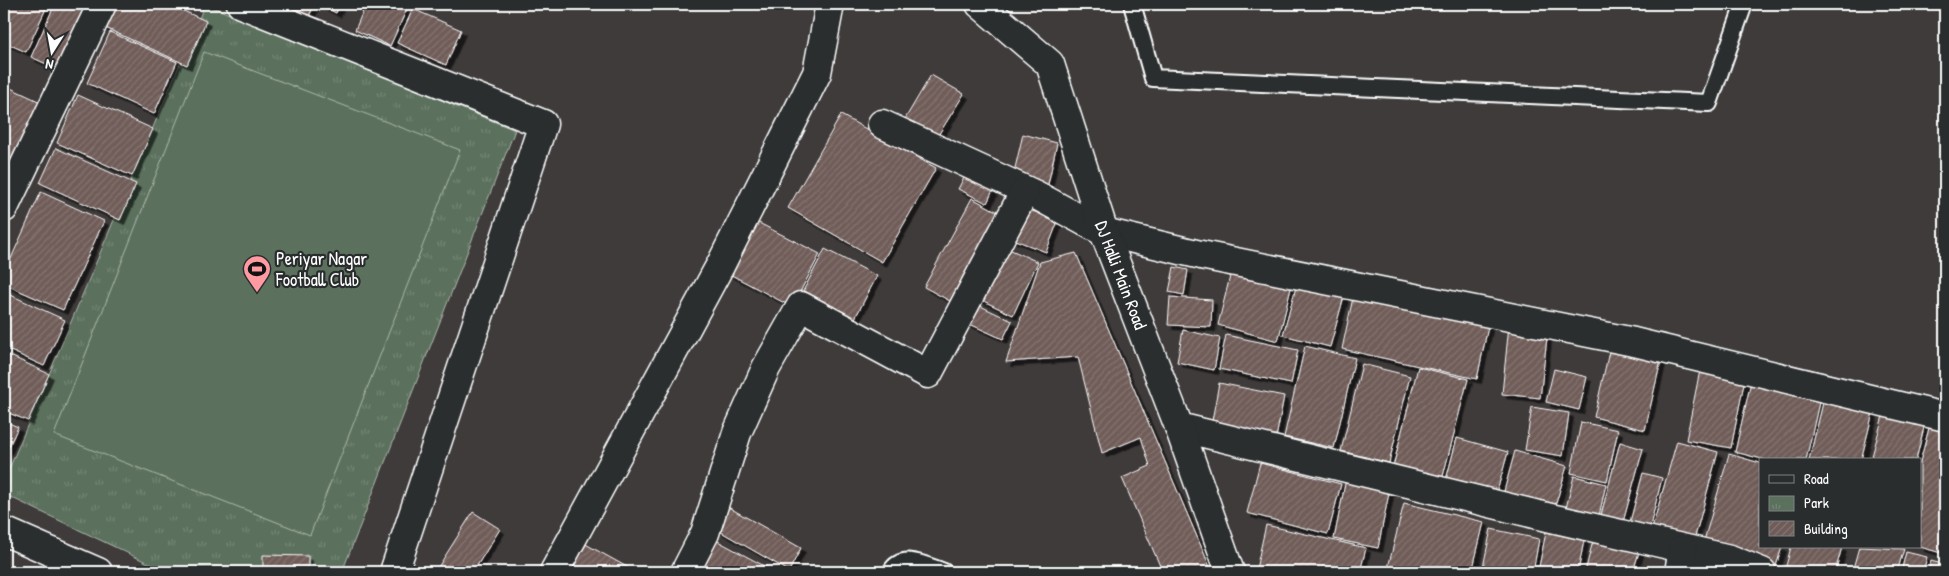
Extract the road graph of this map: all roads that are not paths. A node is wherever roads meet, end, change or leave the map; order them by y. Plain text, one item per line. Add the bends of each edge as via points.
1 (102, 4) edge
2 (241, 4) edge
3 (830, 4) edge
4 (980, 4) edge
5 (1132, 4) edge
6 (1744, 4) edge
7 (882, 124) dead end
8 (1025, 190) junction
9 (4, 208) edge
10 (1104, 232) junction
11 (1945, 417) edge
12 (1179, 427) junction
13 (4, 530) edge
14 (1681, 560) edge
15 (98, 572) edge
16 (394, 572) edge
17 (554, 572) edge
18 (685, 572) edge
19 (890, 572) edge
20 (944, 572) edge
21 (1230, 572) edge
22 (1762, 572) edge

1 - 9 street
2 - 16 street via 543,124
3 - 17 street via 817,73 721,264
4 - 10 street, DJ Halli Main Road via 1050,64
5 - 6 lane via 1152,78 1709,103
7 - 8 street
8 - 10 street
8 - 18 street via 928,374 801,306 766,368 737,433 706,533
10 - 11 street via 1201,255 1634,342
10 - 12 street, DJ Halli Main Road
12 - 14 street
12 - 21 street, DJ Halli Main Road
13 - 15 street
14 - 22 street via 1730,559
19 - 20 lane via 894,566 910,561

